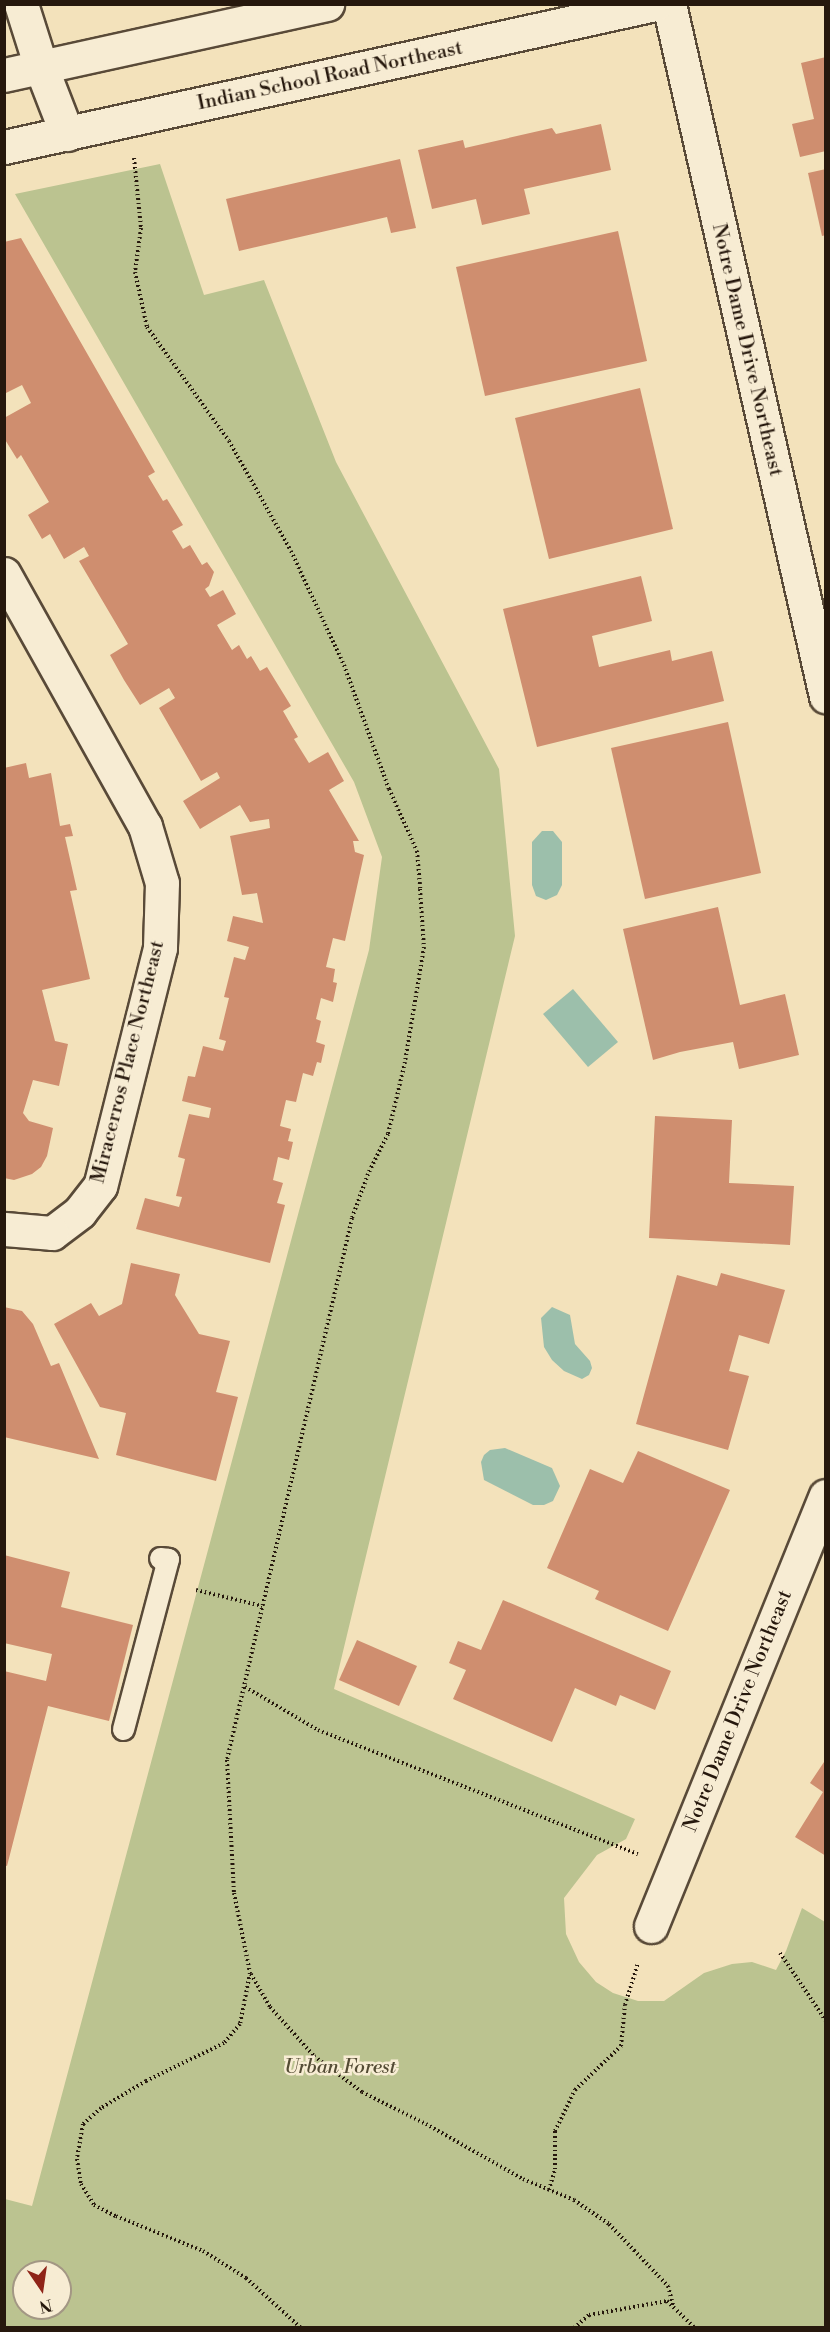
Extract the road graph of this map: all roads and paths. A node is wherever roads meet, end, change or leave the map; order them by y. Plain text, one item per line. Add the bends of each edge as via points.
1 (21, 4) edge
2 (327, 4) edge
3 (655, 4) edge
4 (669, 4) edge
5 (41, 67) junction
6 (4, 75) edge
7 (67, 134) junction
8 (4, 147) edge
9 (134, 157) dead end
10 (4, 574) edge
11 (825, 696) edge
12 (4, 1228) edge
13 (825, 1496) edge
14 (160, 1558) dead end
15 (162, 1581) junction
16 (262, 1606) junction
17 (244, 1687) junction
18 (123, 1729) dead end
19 (675, 1868) junction
20 (651, 1926) joint
21 (780, 1953) dead end
22 (250, 1973) junction
23 (825, 2021) edge
24 (549, 2190) junction
25 (674, 2305) junction
26 (301, 2328) edge
27 (574, 2328) edge
28 (694, 2328) edge

1 - 5 street
2 - 5 street
3 - 7 street, Indian School Road Northeast
4 - 11 street, Notre Dame Drive Northeast
5 - 6 street
5 - 7 street
7 - 8 street, Indian School Road Northeast
9 - 16 path via 141,228 135,272 147,327 229,441 291,551 345,665 389,789 417,851 424,947 405,1062 388,1134 352,1218
10 - 12 street, Miracerros Place Northeast via 145,826 162,883 160,948 100,1186 80,1212 52,1233
13 - 19 street, Notre Dame Drive Northeast
14 - 15 lane via 168,1559
15 - 16 path
15 - 18 lane
16 - 17 path
17 - 19 path via 318,1730
17 - 22 path via 227,1760 234,1893
19 - 20 street, Notre Dame Drive Northeast
20 - 24 path via 625,2005 621,2046 575,2091 555,2131 555,2169
21 - 23 path
22 - 24 path via 270,2007 314,2056 362,2092
22 - 26 path via 240,2024 224,2043 101,2108 83,2124 77,2159 81,2184 94,2205 203,2251 246,2278
24 - 25 path via 574,2200 609,2224 669,2286
25 - 27 path via 667,2301 589,2315
25 - 28 path

